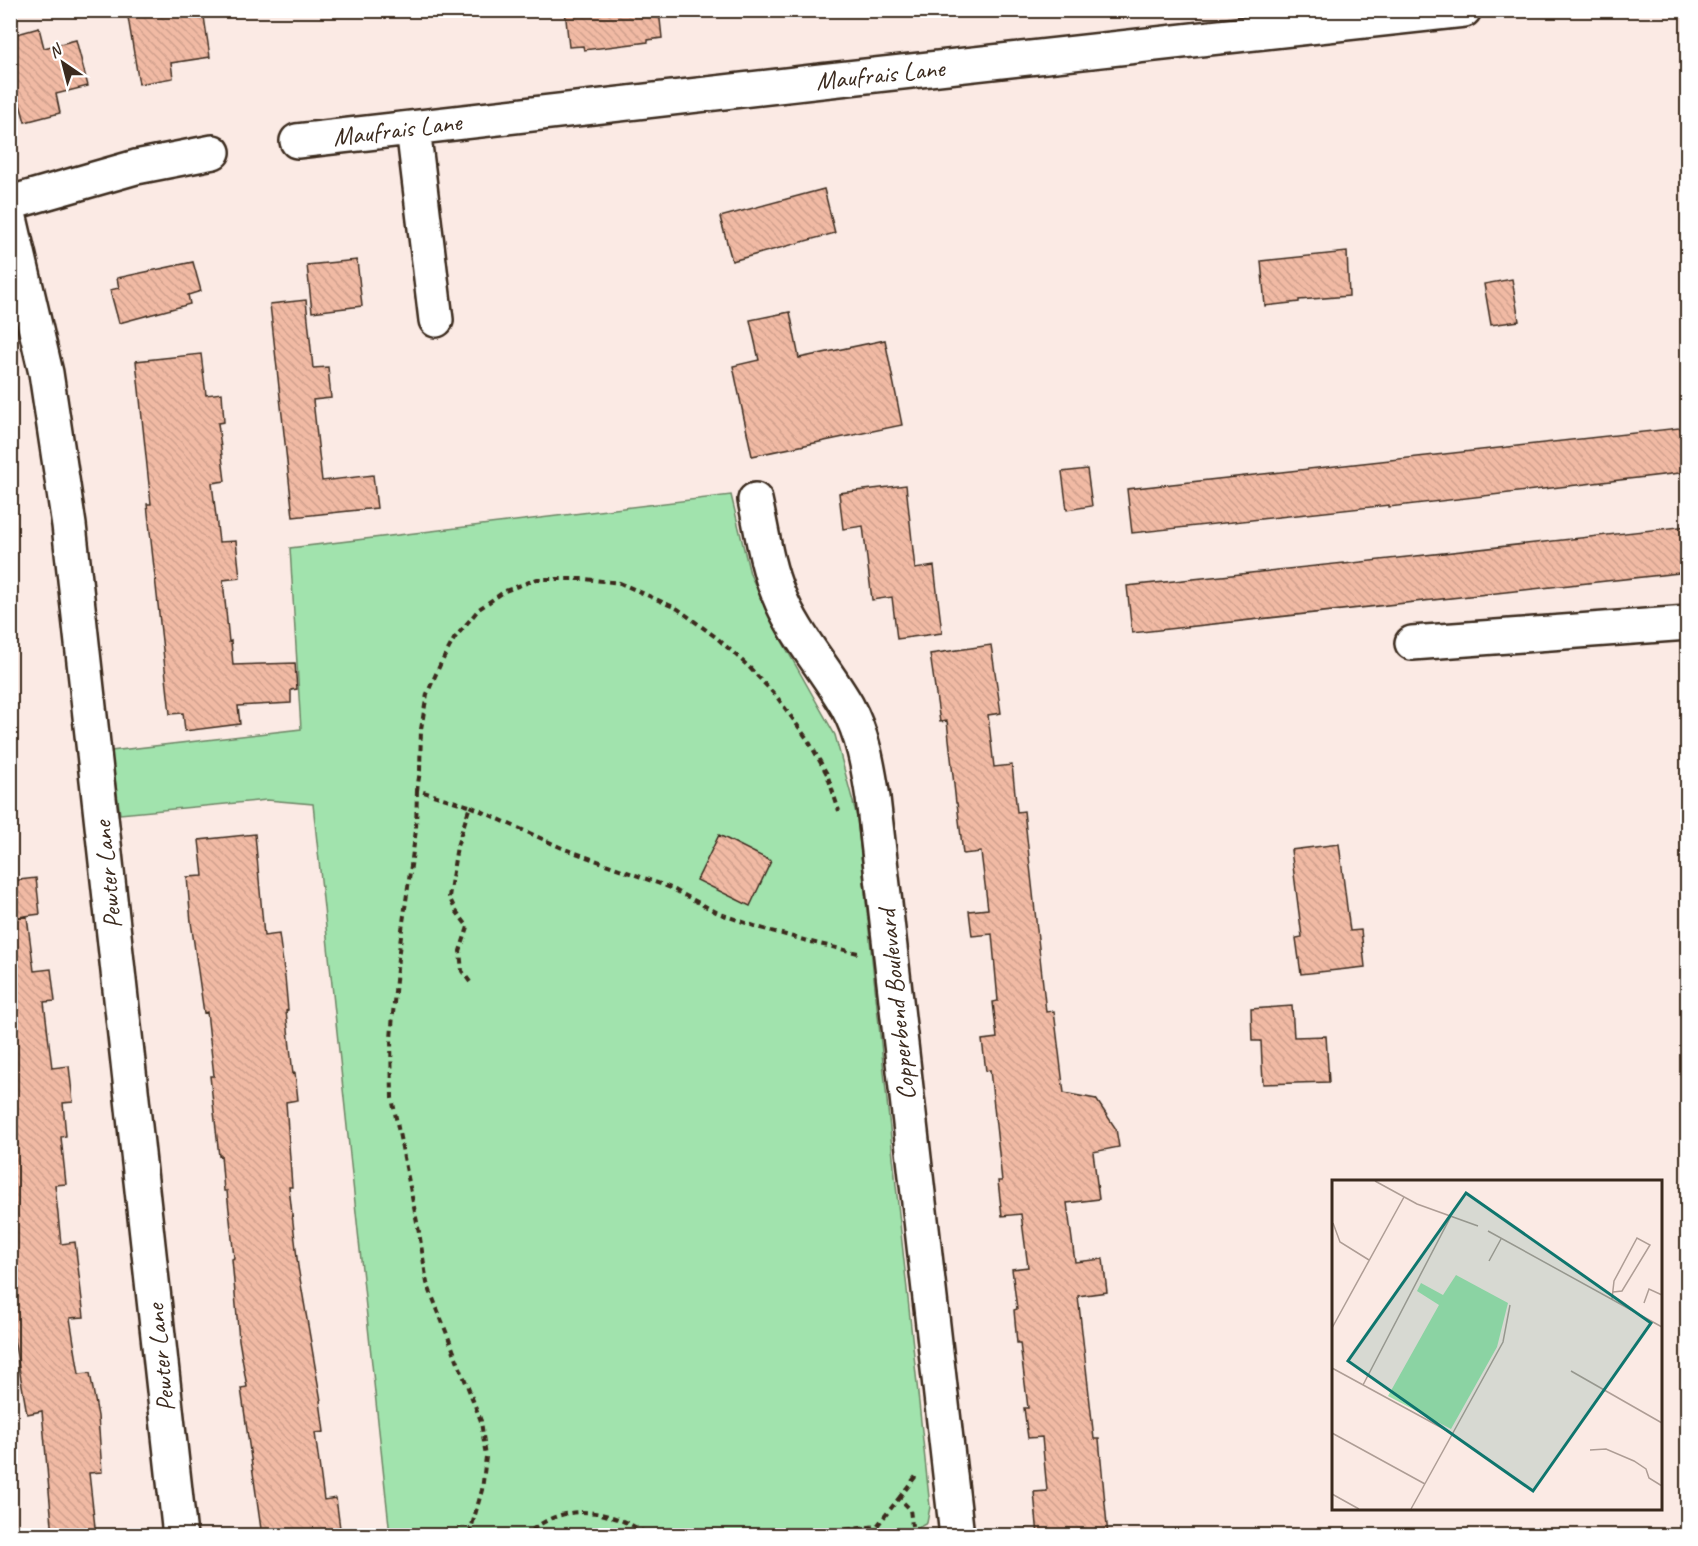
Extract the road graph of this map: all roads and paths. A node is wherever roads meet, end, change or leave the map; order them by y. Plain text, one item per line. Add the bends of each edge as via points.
1 (1464, 10) edge
2 (1353, 16) edge
3 (413, 128) junction
4 (297, 141) dead end
5 (213, 152) dead end
6 (10, 203) edge
7 (10, 218) edge
8 (436, 320) dead end
9 (755, 500) dead end
10 (1688, 623) edge
11 (1412, 643) dead end
12 (417, 790) junction
13 (470, 806) junction
14 (840, 817) dead end
15 (859, 963) dead end
16 (470, 982) dead end
17 (916, 1476) dead end
18 (899, 1498) junction
19 (912, 1526) dead end
20 (180, 1536) edge
21 (469, 1536) edge
22 (524, 1536) edge
23 (650, 1536) edge
24 (795, 1536) edge
25 (957, 1536) edge

1 - 2 street, Maufrais Lane
2 - 3 street, Maufrais Lane
3 - 4 street, Maufrais Lane
3 - 8 street
5 - 6 street via 136,167
7 - 20 street, Pewter Lane via 46,373 69,525
9 - 25 street, Copperbend Boulevard via 778,594 801,637 848,707 867,757
10 - 11 street
12 - 13 path
12 - 14 path via 427,694 454,639 479,609 505,591 537,579 585,579 620,583 678,609 749,667 808,740 827,774
12 - 21 path via 416,830 393,1014 392,1098 427,1283 481,1421 486,1457 482,1490
13 - 15 path via 562,848 671,888 718,913 811,942 858,951
13 - 16 path via 457,846 449,897 468,927 460,951 462,971
17 - 18 path
18 - 19 path via 910,1509
18 - 24 path via 877,1526
22 - 23 path via 560,1515 579,1511 619,1520

